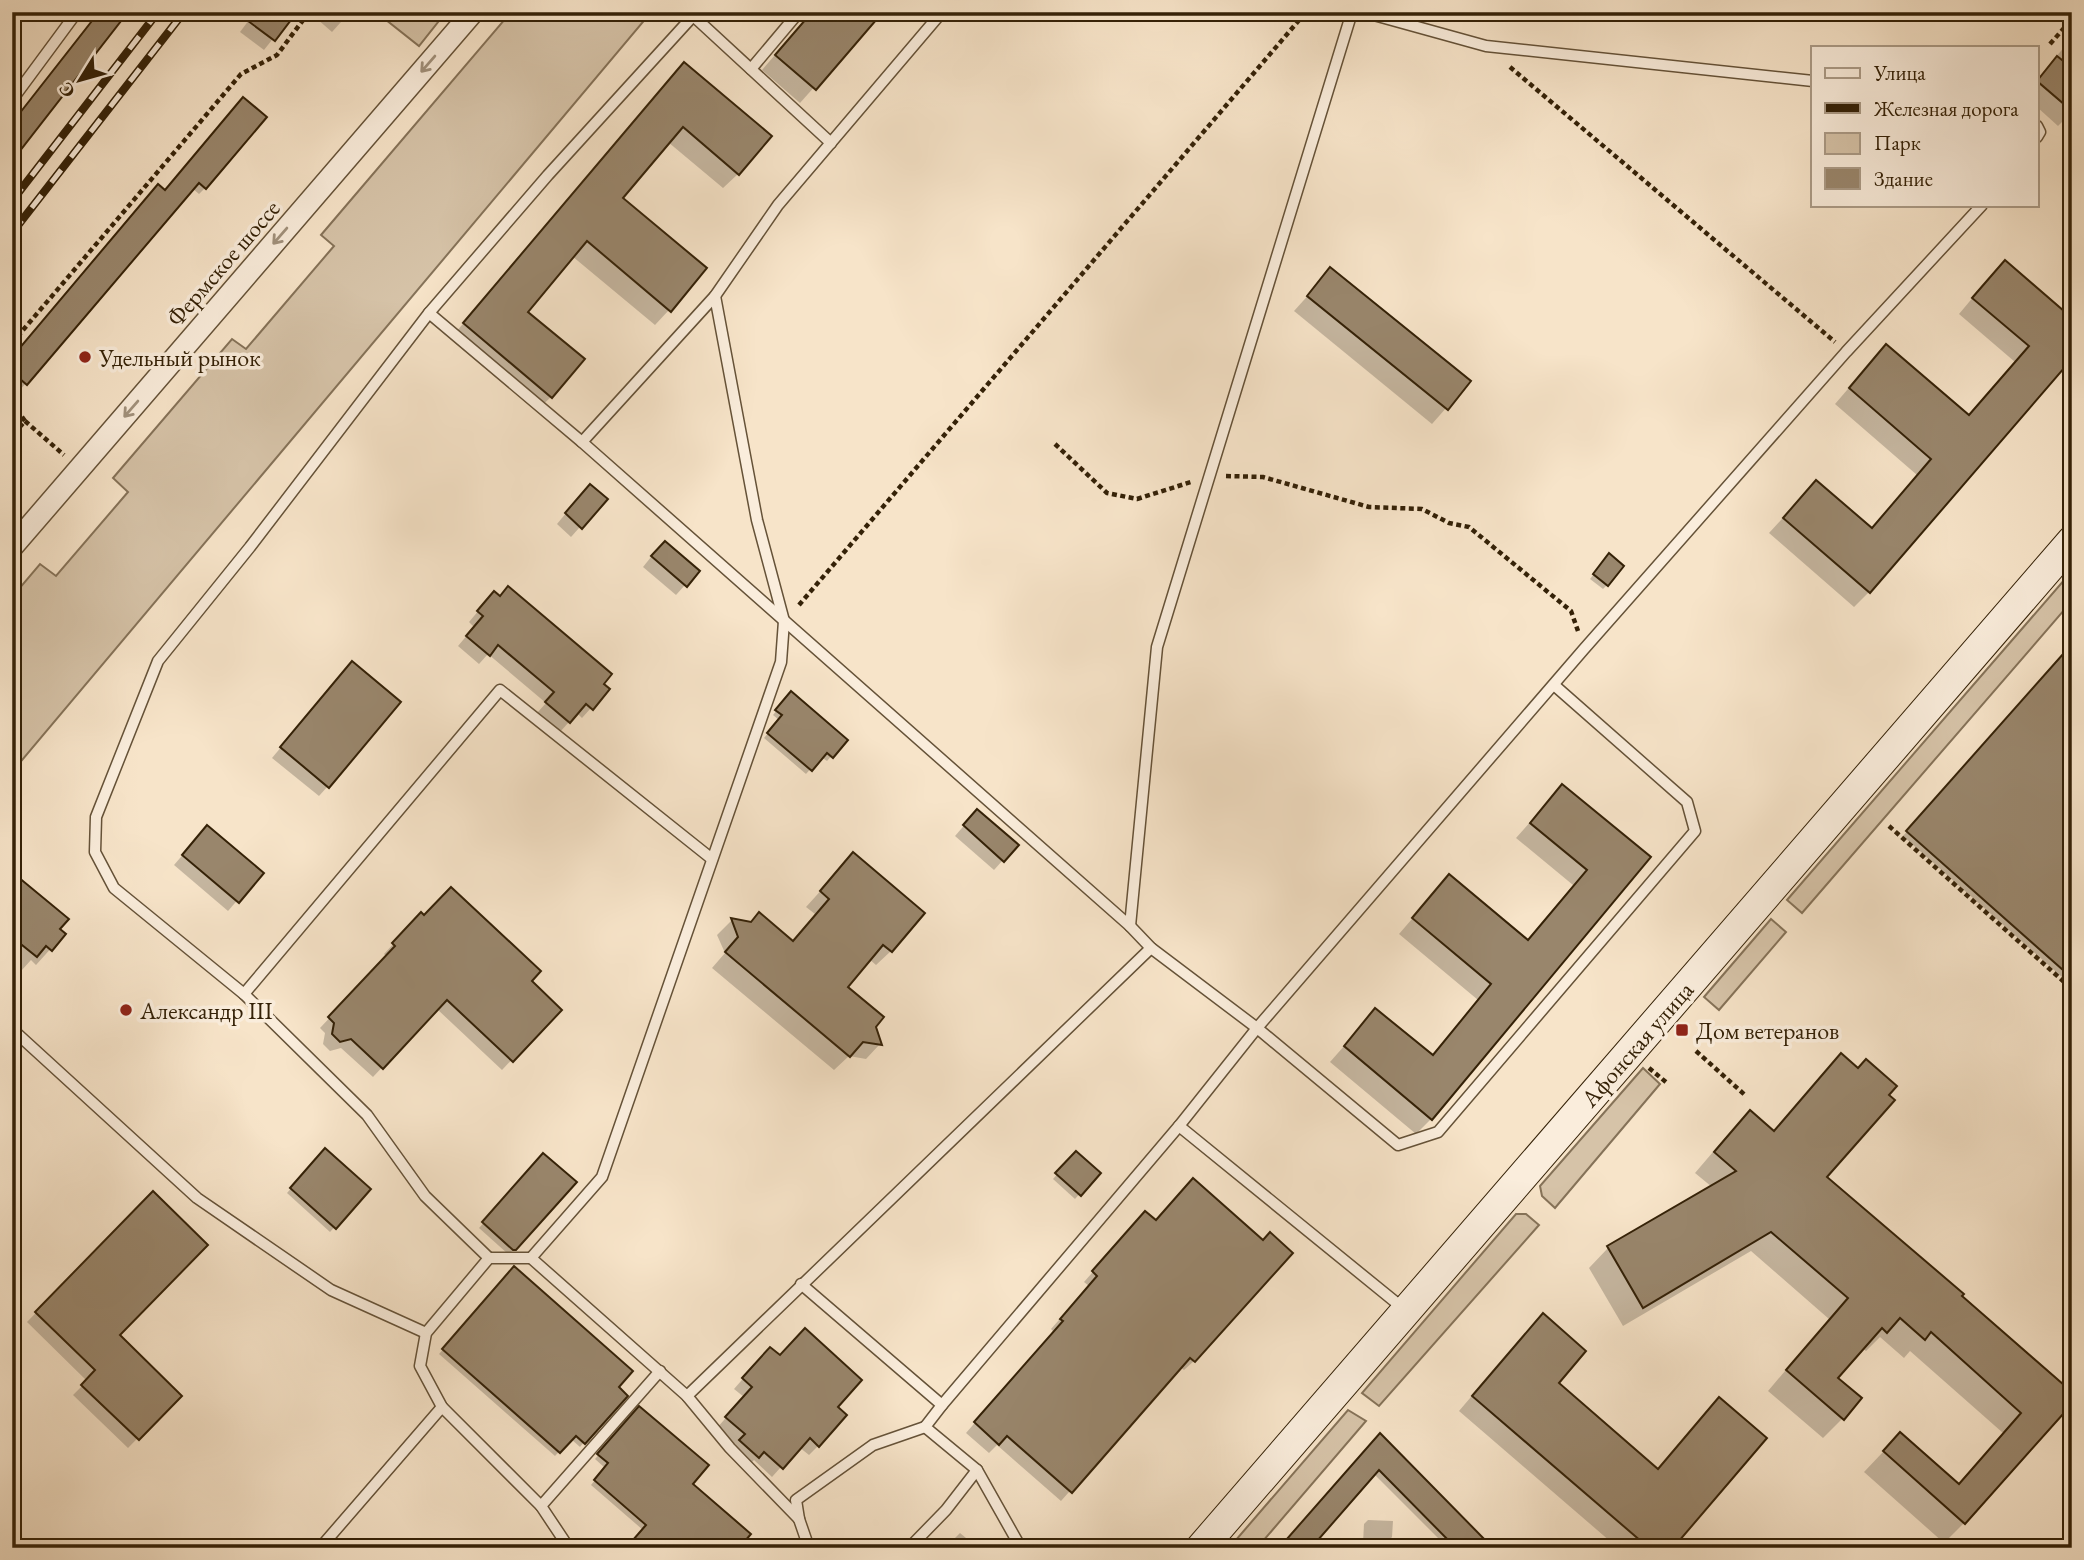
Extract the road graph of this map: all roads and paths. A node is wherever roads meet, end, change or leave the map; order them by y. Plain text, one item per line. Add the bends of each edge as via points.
1 (77, 12) edge
2 (309, 12) edge
3 (473, 12) edge
4 (799, 12) edge
5 (942, 12) edge
6 (1306, 12) edge
7 (1352, 12) edge
8 (1363, 12) edge
9 (691, 14) edge
10 (1382, 15) edge
11 (2072, 19) edge
12 (2050, 44) dead end
13 (1486, 46) junction
14 (751, 69) junction
15 (1811, 81) edge
16 (12, 100) edge
17 (831, 143) junction
18 (1981, 206) edge
19 (715, 296) junction
20 (429, 313) junction
21 (12, 343) edge
22 (1846, 352) junction
23 (12, 403) edge
24 (25, 421) junction
25 (12, 436) edge
26 (582, 442) junction
27 (1055, 444) dead end
28 (80, 468) junction
29 (1210, 475) junction
30 (2072, 541) edge
31 (12, 547) edge
32 (784, 621) junction
33 (1584, 649) junction
34 (1554, 685) junction
35 (1889, 826) dead end
36 (712, 859) junction
37 (1130, 926) junction
38 (1151, 948) junction
39 (2072, 989) edge
40 (244, 994) junction
41 (1257, 1028) junction
42 (12, 1029) edge
43 (1696, 1051) dead end
44 (1646, 1065) dead end
45 (1667, 1083) dead end
46 (1745, 1095) dead end
47 (1179, 1126) junction
48 (489, 1258) junction
49 (531, 1258) junction
50 (801, 1284) junction
51 (1406, 1311) junction
52 (426, 1332) junction
53 (660, 1371) junction
54 (687, 1396) junction
55 (942, 1405) junction
56 (442, 1407) junction
57 (925, 1427) junction
58 (977, 1470) junction
59 (541, 1506) junction
60 (799, 1519) junction
61 (320, 1548) edge
62 (569, 1548) edge
63 (809, 1548) edge
64 (909, 1548) edge
65 (1021, 1548) edge
66 (1201, 1548) edge
67 (1332, 1548) edge
68 (1433, 1548) edge

1 - 16 lane
2 - 21 path via 276,55 241,74
3 -> 28 street, Фермское шоссе
4 - 14 lane
5 - 17 lane
6 - 32 path
7 - 29 lane
8 - 10 lane
9 - 14 lane
9 - 20 lane
10 - 13 lane
11 - 12 path
13 - 15 lane
13 - 22 path
14 - 17 lane
17 - 19 lane via 778,205
18 - 22 lane
19 - 26 lane
19 - 32 lane via 757,520
20 - 26 lane
20 - 40 lane via 158,661 96,817 95,852 114,888
22 - 33 lane
23 - 24 path
24 - 25 path
24 - 28 path
26 - 32 lane
27 - 29 path via 1107,493 1137,499
28 - 31 street, Фермское шоссе
29 - 33 path via 1263,477 1369,507 1422,509 1469,527 1571,611
29 - 37 lane via 1157,647
30 - 51 street, Афонская улица
32 - 36 lane via 781,662
32 - 37 lane
33 - 34 lane
34 - 41 lane
34 - 41 lane via 1687,802 1695,831 1438,1132 1398,1145
35 - 39 path
36 - 40 lane via 500,690
36 - 49 lane via 602,1177
37 - 38 lane
38 - 41 lane
38 - 50 lane
40 - 48 lane via 367,1115 425,1196
41 - 47 lane
42 - 52 lane via 197,1198 331,1290
43 - 46 path
44 - 45 path
47 - 51 lane
47 - 55 lane
48 - 49 lane
48 - 52 lane
49 - 53 lane
50 - 54 lane
50 - 55 lane
51 - 66 street, Афонская улица
52 - 56 lane via 421,1366
53 - 54 lane
53 - 59 lane
54 - 60 lane
55 - 57 lane
56 - 59 lane
56 - 61 lane
57 - 58 lane
57 - 60 lane via 873,1445 796,1500
58 - 64 lane
58 - 65 lane
59 - 62 lane
60 - 63 lane
67 - 68 lane

